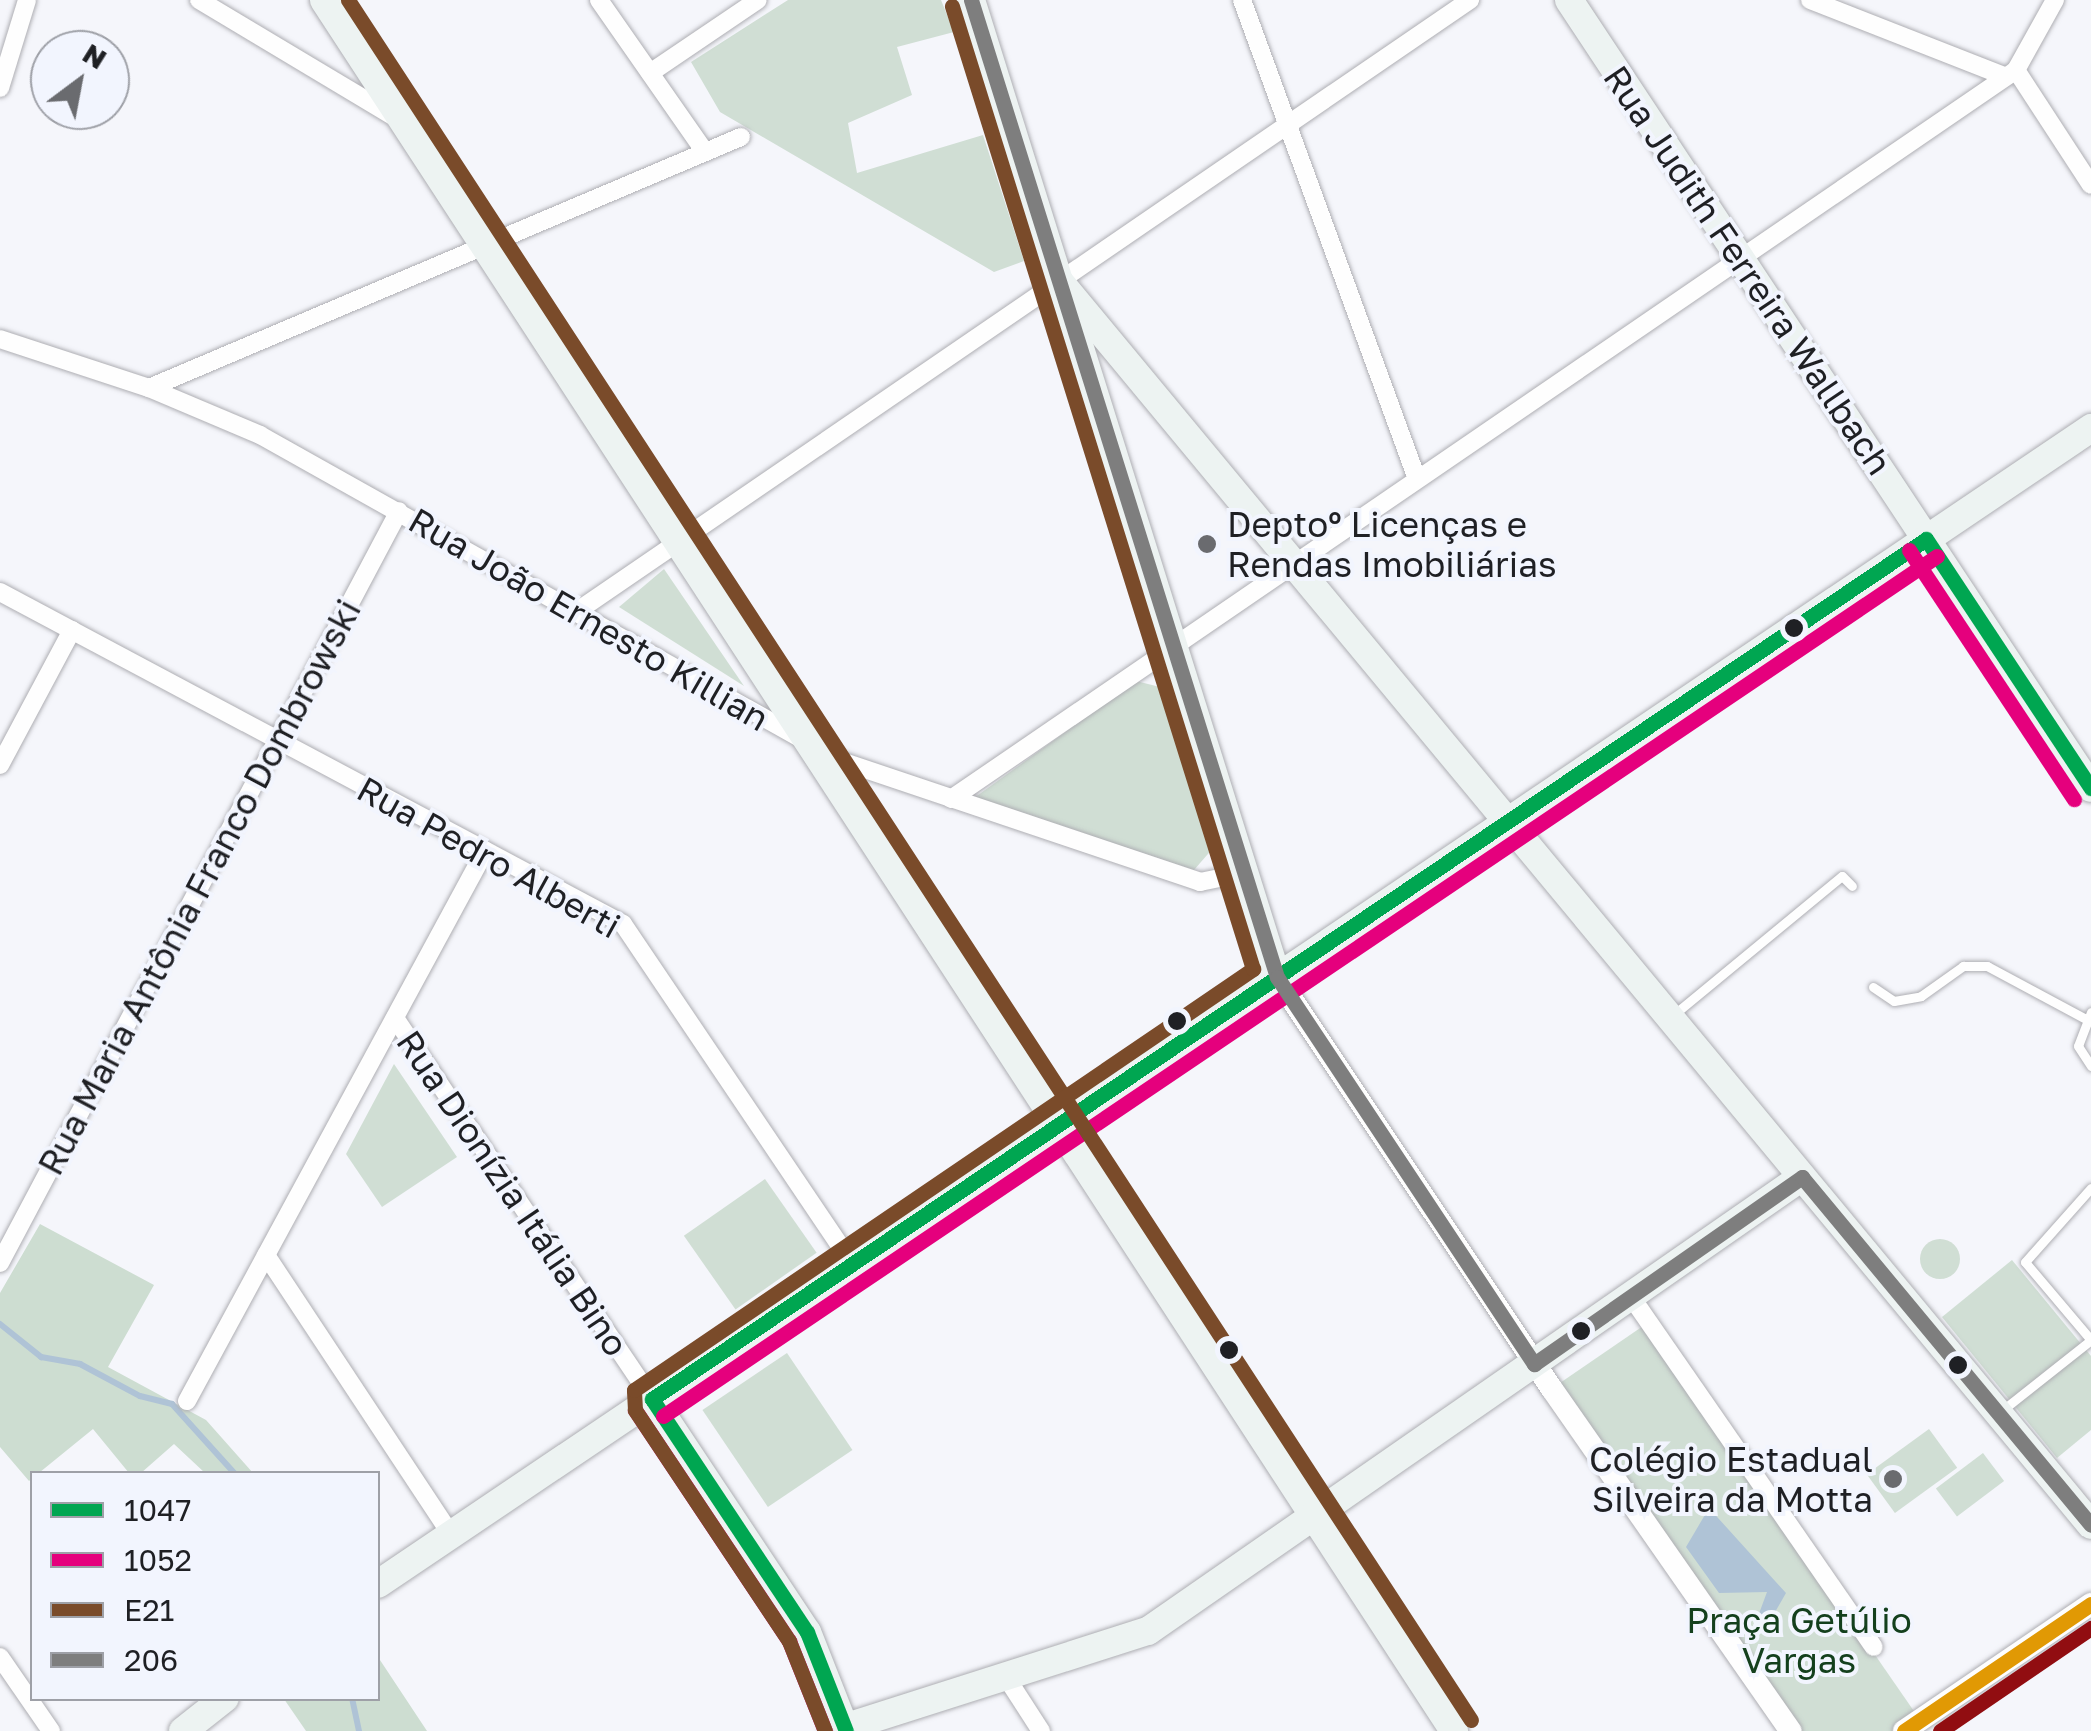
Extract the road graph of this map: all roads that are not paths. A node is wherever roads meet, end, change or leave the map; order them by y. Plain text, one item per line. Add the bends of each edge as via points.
1 (27, 0) edge
2 (199, 0) edge
3 (324, 0) edge
4 (599, 0) edge
5 (758, 0) edge
6 (971, 0) edge
7 (1242, 0) edge
8 (1470, 0) edge
9 (1569, 0) edge
10 (1810, 0) edge
11 (2055, 0) edge
12 (650, 72) junction
13 (2010, 73) junction
14 (0, 88) edge
15 (404, 124) junction
16 (1288, 125) junction
17 (741, 137) dead end
18 (706, 152) junction
19 (2091, 185) edge
20 (484, 246) junction
21 (1740, 258) junction
22 (1059, 281) junction
23 (0, 339) edge
24 (149, 388) junction
25 (2091, 428) edge
26 (1417, 479) junction
27 (398, 511) junction
28 (1926, 539) junction
29 (677, 542) junction
30 (1294, 563) junction
31 (0, 592) edge
32 (579, 610) junction
33 (72, 630) junction
34 (1174, 646) junction
35 (278, 740) junction
36 (811, 747) junction
37 (0, 765) edge
38 (2091, 788) edge
39 (951, 799) junction
40 (1507, 822) junction
41 (485, 851) junction
42 (1244, 873) junction
43 (1852, 886) dead end
44 (1277, 977) junction
45 (1873, 987) dead end
46 (2088, 1015) edge
47 (394, 1018) junction
48 (1670, 1018) junction
49 (2091, 1066) edge
50 (1057, 1126) junction
51 (1802, 1176) junction
52 (2091, 1188) edge
53 (266, 1255) junction
54 (0, 1264) edge
55 (852, 1264) junction
56 (1630, 1295) junction
57 (1534, 1364) junction
58 (652, 1398) junction
59 (187, 1401) dead end
60 (1999, 1414) junction
61 (1314, 1518) junction
62 (2091, 1524) edge
63 (452, 1534) junction
64 (380, 1583) edge
65 (2091, 1604) edge
66 (1874, 1646) dead end
67 (0, 1657) edge
68 (1008, 1680) junction
69 (30, 1701) edge
70 (30, 1701) edge
71 (221, 1701) edge
72 (1920, 1726) edge
73 (841, 1730) edge
74 (51, 1731) edge
75 (184, 1731) edge
76 (1041, 1731) edge
77 (1454, 1731) edge
78 (1791, 1731) edge

1 - 14 street
2 - 15 street
3 - 15 main road
4 - 12 street
5 - 12 street
6 - 22 main road
7 - 16 street
8 - 16 street
9 - 21 main road, Rua Judith Ferreira Wallbach
10 - 13 street
11 - 13 street
12 - 18 street
13 - 19 street
13 - 21 street
15 - 20 main road
16 - 22 street
16 - 26 street
17 - 18 street
18 - 20 street
20 - 24 street
20 - 29 main road
21 - 26 street
21 - 28 main road, Rua Judith Ferreira Wallbach
22 - 29 street
22 - 30 main road
22 - 34 main road
23 - 24 street, Rua João Ernesto Killian
24 - 27 street, Rua João Ernesto Killian via 260,435
25 - 28 main road
26 - 30 street
27 - 32 street, Rua João Ernesto Killian
27 - 35 street, Rua Maria Antônia Franco Dombrowski
28 - 38 main road, Rua Judith Ferreira Wallbach
28 - 40 main road
29 - 32 street
29 - 36 main road
30 - 34 street
30 - 40 main road
31 - 33 street, Rua Pedro Alberti
32 - 36 street, Rua João Ernesto Killian
33 - 35 street, Rua Pedro Alberti
33 - 37 street
34 - 39 street
34 - 42 main road
35 - 41 street, Rua Pedro Alberti
35 - 54 street, Rua Maria Antônia Franco Dombrowski
36 - 39 street, Rua João Ernesto Killian
36 - 50 main road
39 - 42 street, Rua João Ernesto Killian via 1200,882
40 - 44 main road
40 - 48 main road
41 - 47 street
41 - 55 street, Rua Pedro Alberti via 623,924
42 - 44 main road
43 - 48 lane via 1842,876
44 - 50 main road
44 - 57 street
45 - 46 lane via 1894,1001 1921,996 1963,966 1987,966
46 - 49 lane via 2078,1046
47 - 53 street
47 - 58 street, Rua Dionízia Itália Bino
48 - 51 main road
50 - 55 main road
50 - 61 main road
51 - 56 main road
51 - 60 main road
52 - 60 lane via 2025,1262 2090,1340
53 - 59 street
53 - 63 street
55 - 58 main road
56 - 57 main road
56 - 66 street
57 - 61 main road
57 - 78 street
58 - 63 main road
58 - 73 main road, Rua Dionízia Itália Bino via 800,1618
60 - 62 main road
61 - 68 main road via 1148,1631
61 - 77 main road
63 - 64 main road
65 - 72 street
67 - 69 street
68 - 73 main road
68 - 76 street
70 - 74 street
71 - 75 main road

